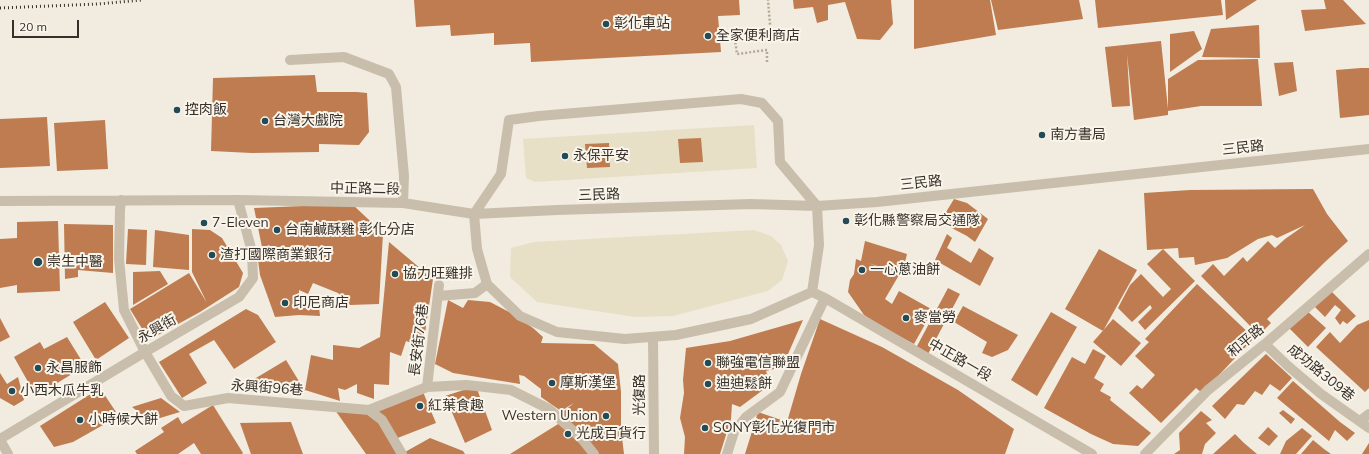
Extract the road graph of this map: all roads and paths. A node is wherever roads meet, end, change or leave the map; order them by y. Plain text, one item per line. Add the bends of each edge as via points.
1 (768, 0) edge
2 (290, 60) dead end
3 (767, 62) dead end
4 (1369, 149) edge
5 (121, 200) junction
6 (238, 200) junction
7 (0, 201) edge
8 (403, 203) junction
9 (817, 206) junction
10 (474, 214) junction
11 (1369, 254) edge
12 (487, 284) junction
13 (440, 285) dead end
14 (812, 292) junction
15 (438, 296) junction
16 (825, 298) junction
17 (653, 337) junction
18 (1265, 344) junction
19 (145, 352) junction
20 (427, 387) junction
21 (369, 410) junction
22 (1369, 414) edge
23 (1360, 421) junction
24 (1369, 428) edge
25 (0, 440) edge
26 (8, 454) edge
27 (402, 454) edge
28 (594, 454) edge
29 (654, 454) edge
30 (727, 454) edge
31 (1092, 454) edge
32 (1145, 454) edge

1 - 3 path via 771,36 734,40 737,54 767,50
2 - 8 street via 344,57 389,74 396,87 404,176
4 - 9 street, 三民路 via 885,201
5 - 6 street, 中正路二段
5 - 7 street, 中正路二段
5 - 19 street, 永興街96巷 via 119,259 124,310
6 - 8 street, 中正路二段
6 - 19 street, 永興街 via 252,252 254,278 239,297
8 - 10 street, 中正路二段
9 - 10 street, 三民路 via 751,204
9 - 10 street via 780,162 778,121 762,103 741,99 509,120 501,174
9 - 14 street via 819,245
10 - 12 street via 477,249
11 - 18 street, 和平路
12 - 15 street, 長安街76巷 via 475,293
12 - 17 street via 520,316 557,332 625,339
13 - 15 street, 長安街76巷
14 - 16 street, 中正路一段
14 - 17 street via 751,319 676,335
15 - 20 street, 長安街76巷
16 - 30 street via 780,392 746,417 734,432
16 - 31 street, 中正路一段
17 - 29 street, 光復路
18 - 23 street, 成功路309巷 via 1321,394
18 - 32 street, 和平路 via 1208,390
19 - 21 street, 永興街96巷 via 171,396 184,406 228,398
19 - 25 street, 永興街
20 - 21 street, 長安街76巷
20 - 28 street, 長安街76巷 via 466,385 511,390 549,409 582,439
21 - 27 street via 382,420
22 - 23 street, 成功路309巷
23 - 24 street, 成功路309巷
25 - 26 street

